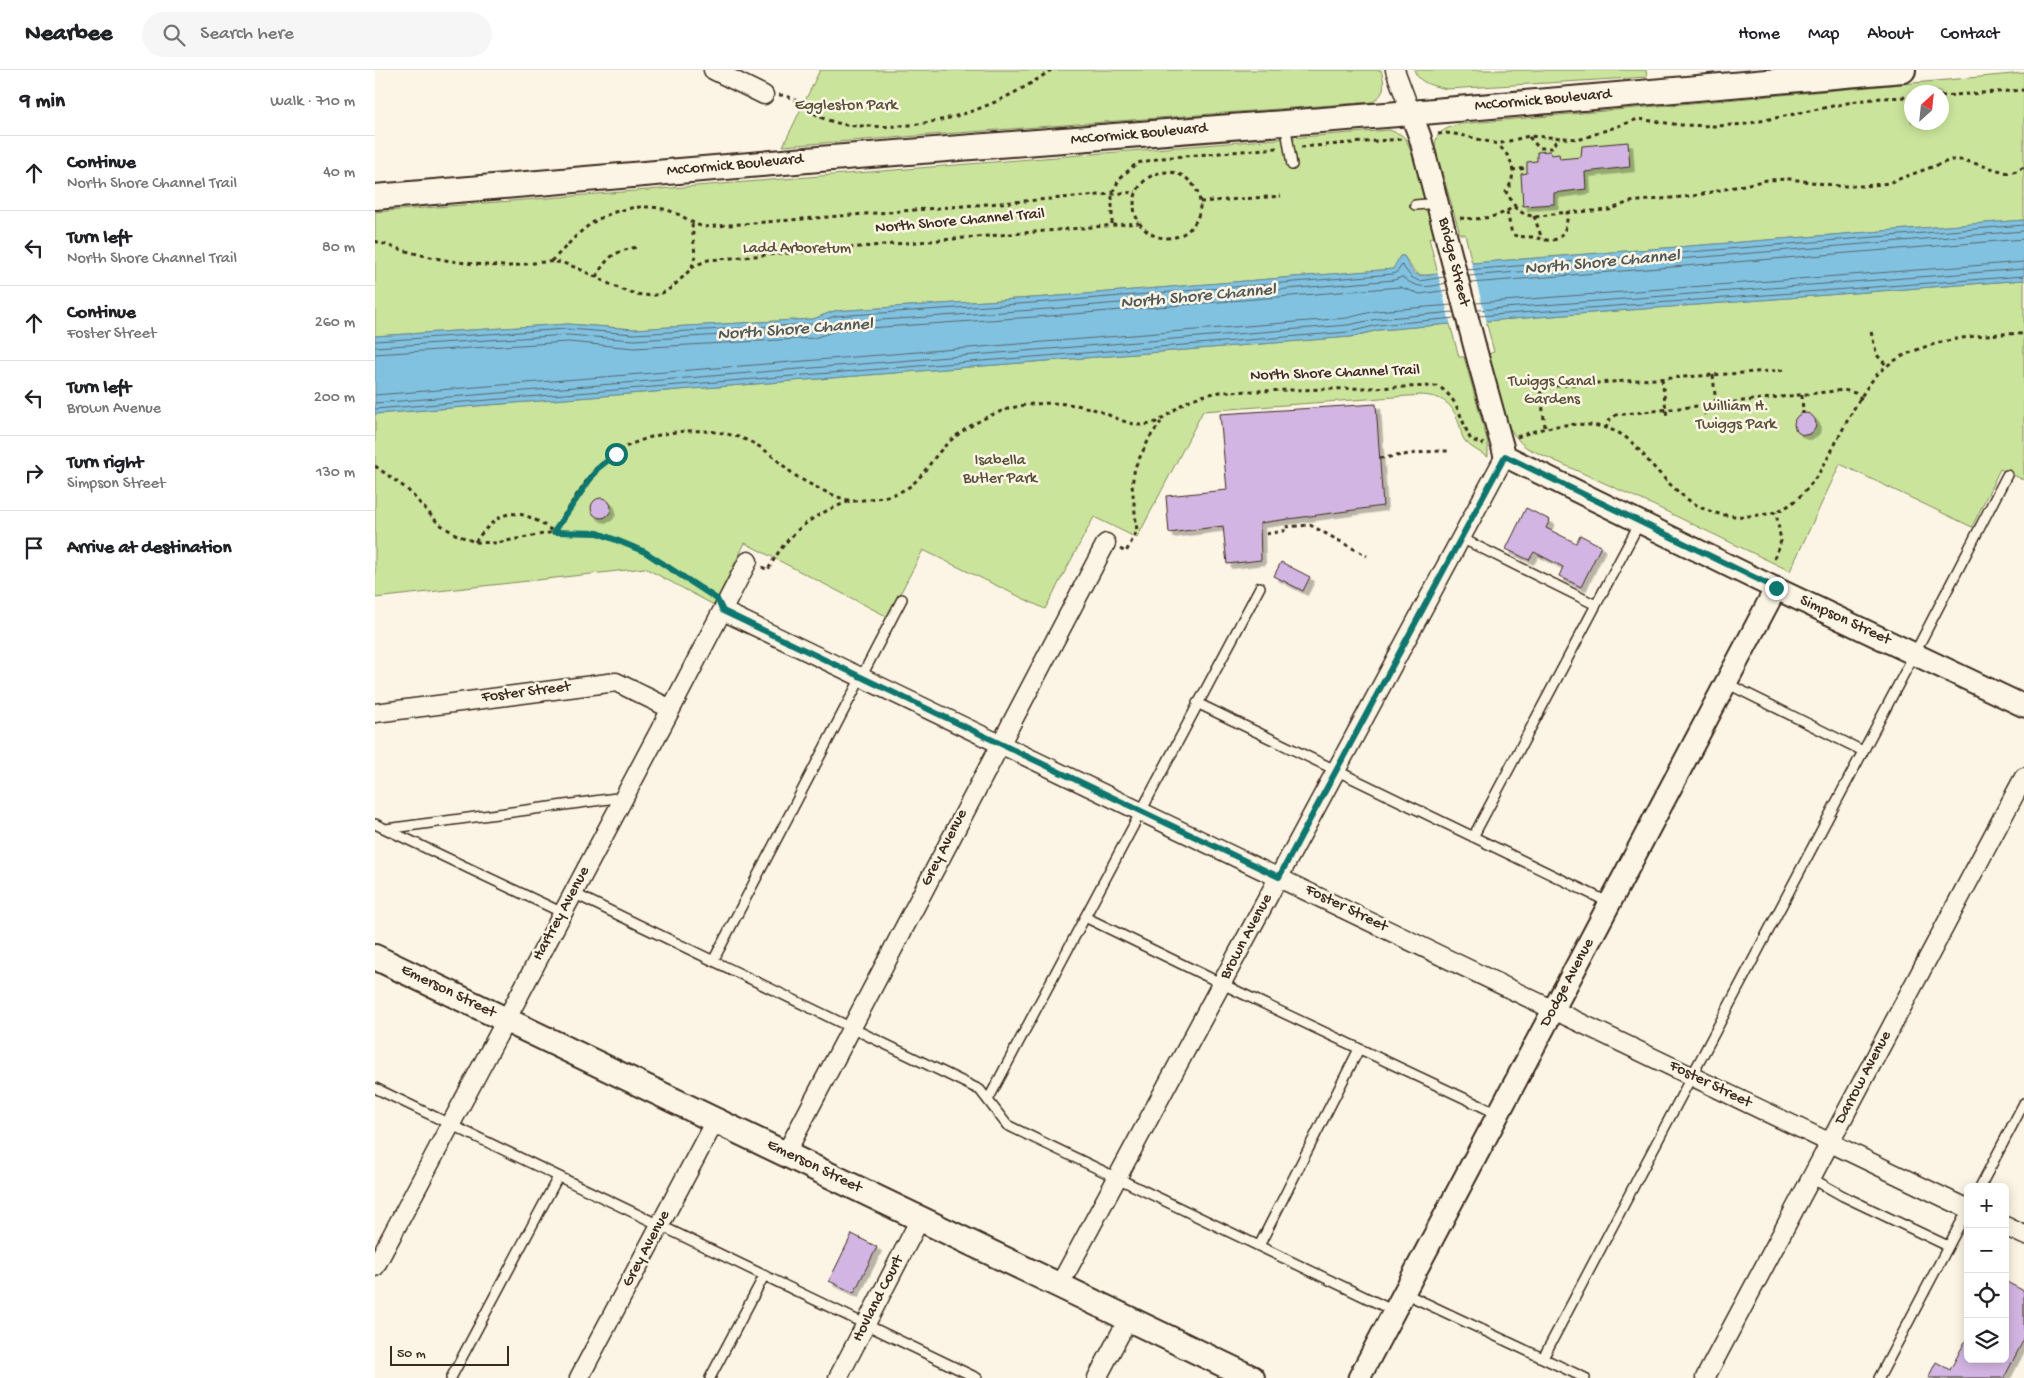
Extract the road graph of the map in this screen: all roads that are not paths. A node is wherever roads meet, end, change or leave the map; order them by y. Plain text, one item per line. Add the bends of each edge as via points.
1 (713, 70) edge
2 (1395, 70) edge
3 (1903, 70) edge
4 (764, 95) road end
5 (1411, 113) junction
6 (1285, 123) junction
7 (1292, 165) dead end
8 (375, 197) edge
9 (1438, 203) junction
10 (1415, 205) dead end
11 (1505, 456) junction
12 (2007, 475) dead end
13 (1640, 522) junction
14 (1461, 538) junction
15 (1106, 543) road end
16 (748, 560) road end
17 (1260, 587) dead end
18 (1776, 588) junction
19 (902, 599) dead end
20 (1596, 606) junction
21 (723, 611) junction
22 (1915, 654) junction
23 (861, 677) junction
24 (1726, 683) junction
25 (1197, 703) junction
26 (2024, 706) edge
27 (671, 709) junction
28 (375, 712) edge
29 (999, 744) junction
30 (1863, 751) junction
31 (1336, 771) junction
32 (2024, 777) edge
33 (624, 797) junction
34 (1140, 811) junction
35 (375, 824) edge
36 (386, 829) junction
37 (1473, 837) junction
38 (1279, 877) junction
39 (573, 893) junction
40 (1610, 903) junction
41 (563, 913) junction
42 (1085, 917) junction
43 (375, 957) edge
44 (713, 961) junction
45 (1222, 984) junction
46 (1554, 1009) junction
47 (507, 1020) junction
48 (851, 1028) junction
49 (1359, 1048) junction
50 (1692, 1077) junction
51 (375, 1088) edge
52 (988, 1100) junction
53 (2024, 1103) edge
54 (1499, 1114) junction
55 (716, 1119) junction
56 (451, 1125) junction
57 (1829, 1143) junction
58 (786, 1153) junction
59 (558, 1176) junction
60 (1117, 1178) junction
61 (1811, 1178) junction
62 (1982, 1183) edge
63 (1964, 1207) edge
64 (1964, 1216) edge
65 (920, 1219) junction
66 (659, 1226) junction
67 (2009, 1228) edge
68 (2024, 1235) edge
69 (1259, 1246) junction
70 (1948, 1246) junction
71 (375, 1267) edge
72 (764, 1276) junction
73 (1059, 1286) junction
74 (1404, 1293) junction
75 (1394, 1311) junction
76 (1128, 1319) junction
77 (866, 1325) junction
78 (1543, 1358) junction
79 (971, 1377) edge
80 (451, 1378) edge
81 (579, 1378) edge
82 (710, 1378) edge
83 (838, 1378) edge
84 (1097, 1378) edge
85 (1251, 1378) edge
86 (1359, 1378) edge
87 (1585, 1378) edge
88 (1705, 1378) edge
89 (1879, 1378) edge

1 - 4 street
2 - 5 street, Bridge Street
3 - 5 main road, McCormick Boulevard
5 - 6 main road, McCormick Boulevard
5 - 9 street, Bridge Street
6 - 7 lane
6 - 8 main road, McCormick Boulevard
9 - 10 lane
9 - 11 street, Bridge Street via 1453,227 1477,355
11 - 13 street, Simpson Street
11 - 14 street, Brown Avenue
12 - 22 lane
13 - 18 street, Simpson Street
13 - 20 lane
14 - 20 lane
14 - 31 street, Brown Avenue
15 - 29 street, Grey Avenue
16 - 21 street, Hartrey Avenue
17 - 25 lane
18 - 22 street, Simpson Street
18 - 24 street, Dodge Avenue
19 - 23 lane
20 - 37 lane
21 - 23 street, Foster Street
21 - 27 street, Hartrey Avenue
22 - 26 street, Simpson Street
22 - 30 lane
23 - 29 street, Foster Street
23 - 44 lane
24 - 30 lane
24 - 40 street, Dodge Avenue
25 - 31 lane
25 - 34 lane
27 - 28 street, Foster Street via 616,682
27 - 33 street, Hartrey Avenue
29 - 34 street, Foster Street
29 - 48 street, Grey Avenue
30 - 50 lane
31 - 37 lane
31 - 38 street, Brown Avenue
32 - 57 street, Darrow Avenue
33 - 36 lane
33 - 39 street, Hartrey Avenue
34 - 38 street, Foster Street
34 - 42 lane
35 - 36 lane
36 - 41 lane
37 - 40 lane
38 - 45 street, Brown Avenue
38 - 46 street, Foster Street
39 - 41 street, Hartrey Avenue
39 - 44 lane
40 - 46 street, Dodge Avenue
41 - 47 street, Hartrey Avenue
42 - 45 lane
42 - 52 lane
43 - 47 main road, Emerson Street
44 - 48 lane
45 - 49 lane
45 - 60 street, Brown Avenue
46 - 50 street, Foster Street
46 - 54 street, Dodge Avenue
47 - 55 main road, Emerson Street
47 - 56 street, Hartrey Avenue
48 - 52 lane via 980,1090
48 - 58 street, Grey Avenue
49 - 54 lane
49 - 69 lane
50 - 57 street, Foster Street
50 - 78 lane
51 - 56 lane
52 - 60 lane via 1007,1125
53 - 62 lane
54 - 74 street, Dodge Avenue
55 - 58 main road, Emerson Street
55 - 66 street, Grey Avenue
56 - 59 lane
56 - 71 street, Hartrey Avenue
57 - 61 street, Darrow Avenue
57 - 63 street, Foster Street
58 - 65 main road, Emerson Street
59 - 66 lane
59 - 80 lane
60 - 69 lane
60 - 73 street, Brown Avenue
61 - 70 lane
61 - 88 street, Darrow Avenue
64 - 70 lane
65 - 73 main road, Emerson Street
65 - 77 street, Hovland Court
66 - 72 lane
66 - 81 street, Grey Avenue
67 - 68 street
69 - 75 lane
70 - 89 lane
72 - 77 lane
72 - 82 lane
73 - 76 main road, Emerson Street
74 - 75 street, Dodge Avenue
74 - 78 lane
75 - 86 street, Dodge Avenue
76 - 84 street
76 - 85 main road, Emerson Street
77 - 79 lane
77 - 83 street, Hovland Court
78 - 87 lane

